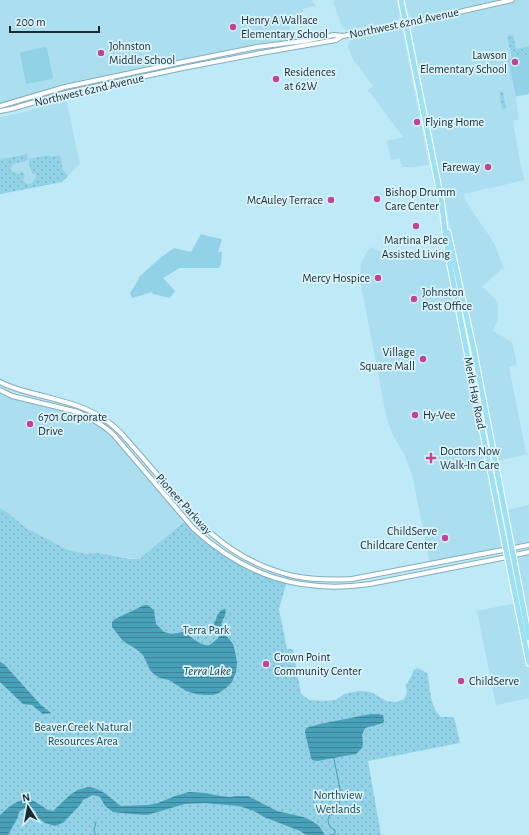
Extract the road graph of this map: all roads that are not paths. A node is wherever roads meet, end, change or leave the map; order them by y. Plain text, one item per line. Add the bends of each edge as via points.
1 (401, 0) edge
2 (512, 0) edge
3 (406, 24) junction
4 (343, 36) junction
5 (0, 106) edge
6 (0, 111) edge
7 (443, 216) junction
8 (0, 382) edge
9 (0, 390) edge
10 (529, 545) edge
11 (512, 549) junction
12 (506, 550) junction
13 (529, 552) edge
14 (513, 556) junction
15 (507, 557) junction
16 (529, 638) edge
17 (529, 664) edge

1 - 3 main road, Merle Hay Road
2 - 3 street, Northwest 62nd Avenue
3 - 4 street, Northwest 62nd Avenue
3 - 7 main road, Merle Hay Road
4 - 5 street, Northwest 62nd Avenue via 334,35 256,47 65,87
4 - 6 street, Northwest 62nd Avenue via 336,40 66,93
7 - 11 main road, Merle Hay Road via 472,338
7 - 12 main road, Merle Hay Road via 448,256
8 - 12 street, Pioneer Parkway via 83,407 100,415 121,433 192,516 210,533 240,555 276,571 308,578 352,579
9 - 15 street, Pioneer Parkway via 12,396 78,412 100,423 113,434 205,539 237,562 273,578 312,586 353,586
10 - 11 street, Pioneer Parkway
11 - 12 street, Pioneer Parkway
11 - 14 main road, Merle Hay Road
12 - 15 main road, Merle Hay Road
13 - 14 street, Pioneer Parkway
14 - 15 street, Pioneer Parkway
14 - 16 main road, Merle Hay Road
15 - 17 main road, Merle Hay Road

